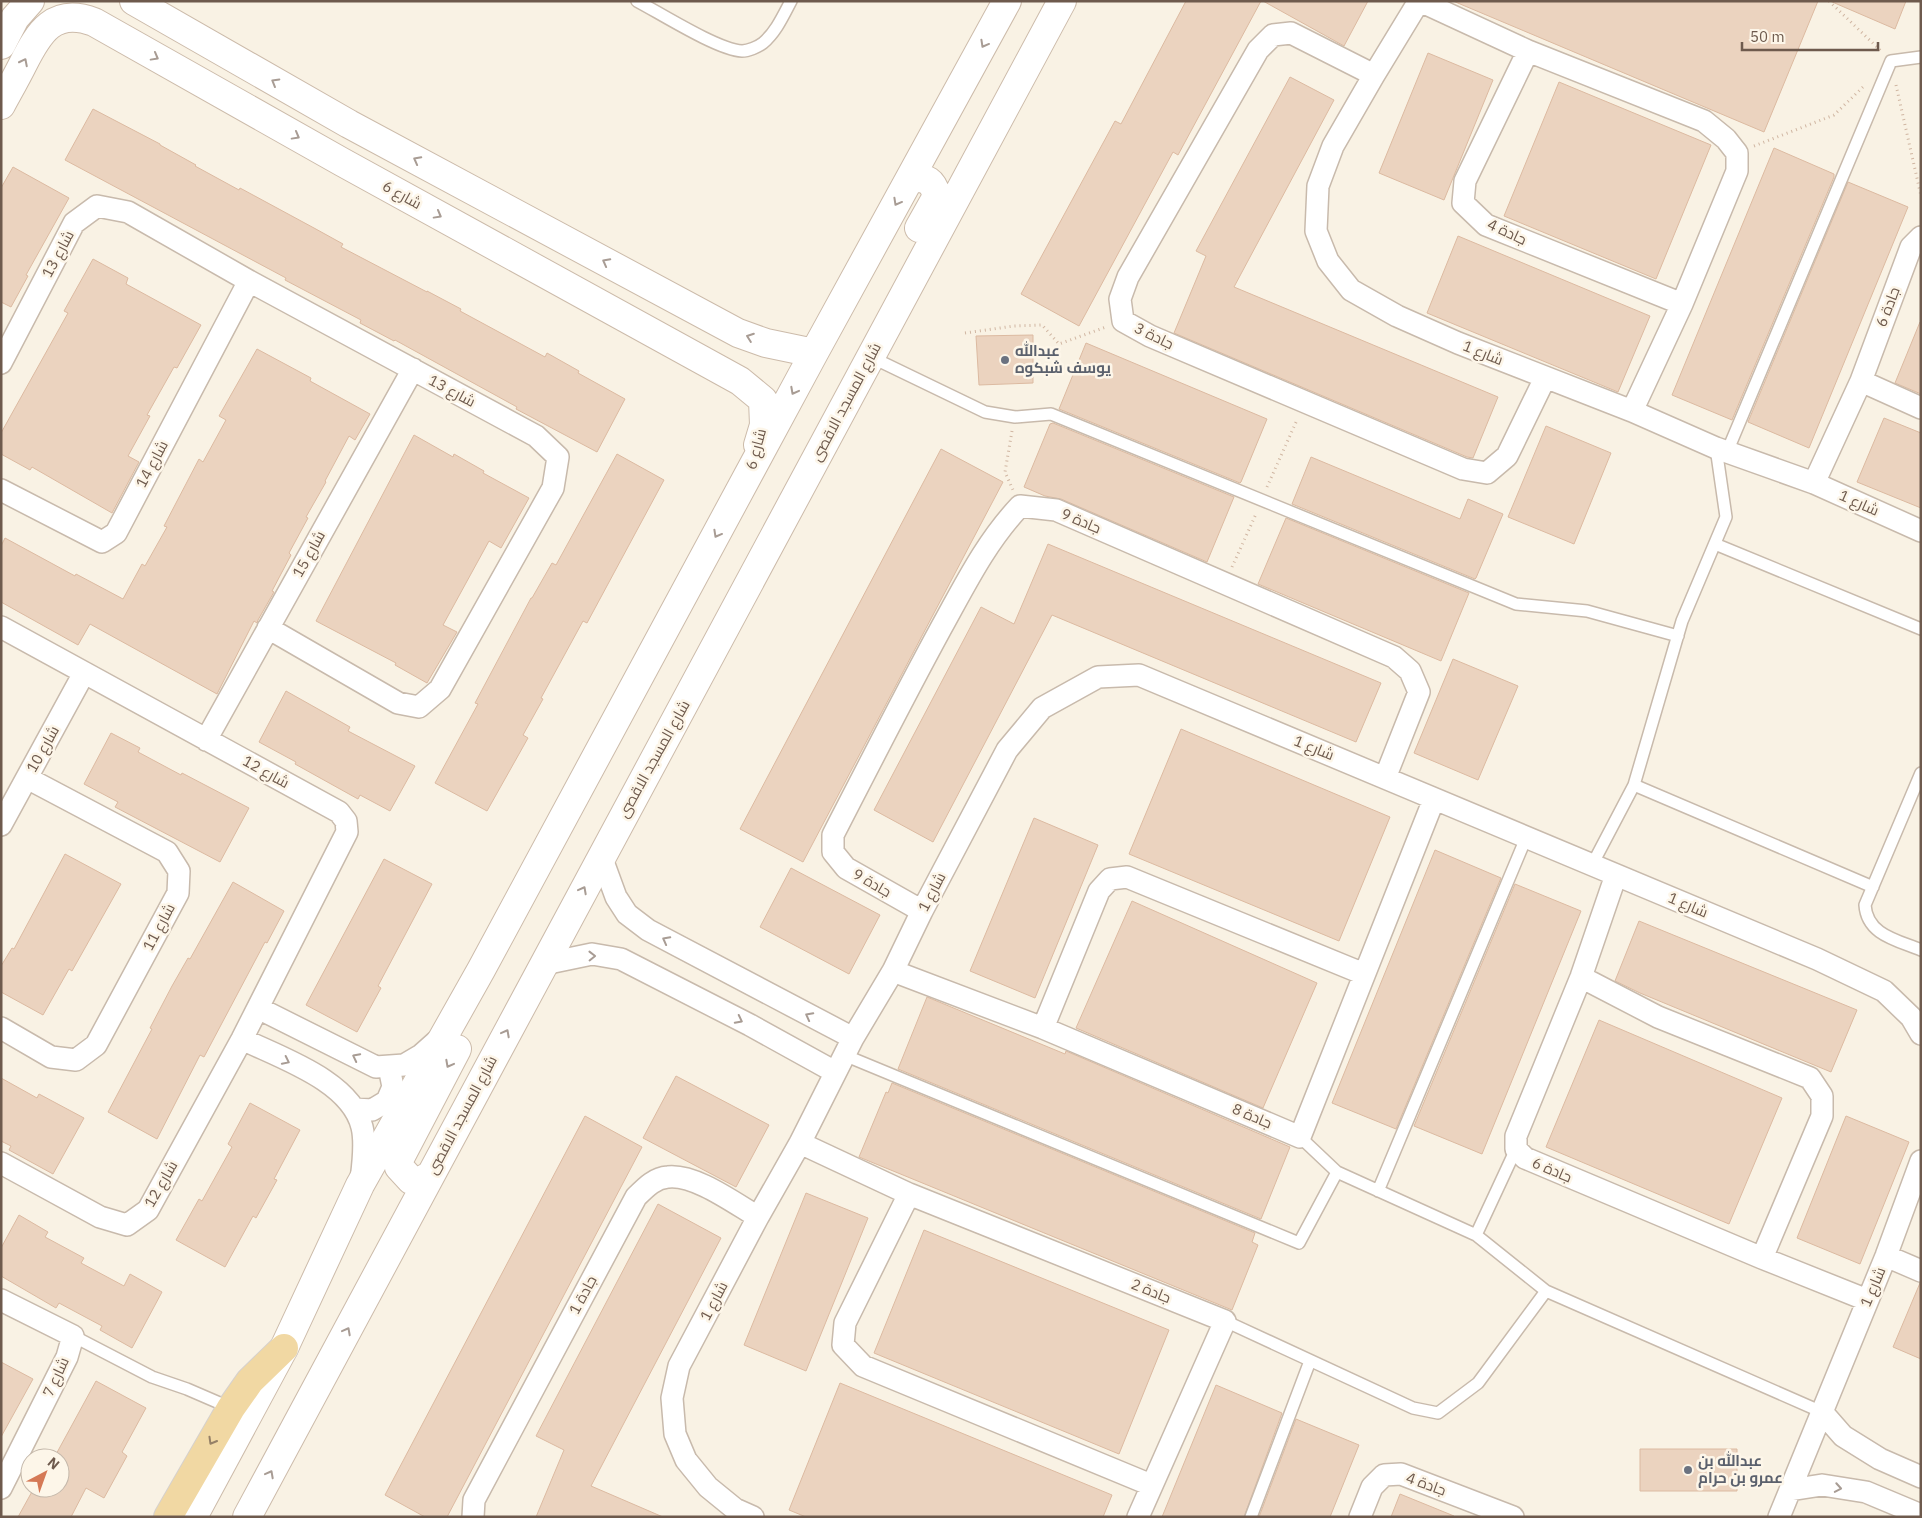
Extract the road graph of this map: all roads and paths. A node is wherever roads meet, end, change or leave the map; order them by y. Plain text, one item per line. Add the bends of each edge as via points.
1 (134, 1) edge
2 (637, 1) edge
3 (791, 1) edge
4 (1007, 1) edge
5 (1062, 1) edge
6 (1419, 1) edge
7 (1829, 1) edge
8 (41, 9) edge
9 (1, 45) edge
10 (1528, 51) junction
11 (1921, 57) edge
12 (1891, 61) junction
13 (1374, 75) junction
14 (1, 106) edge
15 (1737, 153) junction
16 (911, 178) junction
17 (1921, 196) edge
18 (1921, 237) edge
19 (250, 281) junction
20 (1682, 304) junction
21 (705, 315) junction
22 (1123, 321) junction
23 (965, 333) dead end
24 (876, 348) junction
25 (688, 351) junction
26 (814, 353) junction
27 (1, 363) edge
28 (412, 370) junction
29 (1545, 378) junction
30 (1861, 380) junction
31 (1921, 408) edge
32 (1632, 412) junction
33 (1015, 417) junction
34 (1722, 450) junction
35 (749, 477) junction
36 (1814, 483) junction
37 (1, 490) edge
38 (1020, 506) junction
39 (1921, 531) edge
40 (1715, 544) junction
41 (1, 627) edge
42 (268, 628) junction
43 (1921, 629) edge
44 (1678, 636) junction
45 (84, 673) junction
46 (206, 740) junction
47 (1921, 773) edge
48 (27, 778) junction
49 (1385, 778) junction
50 (1634, 784) junction
51 (1434, 799) junction
52 (1, 825) edge
53 (1526, 838) junction
54 (601, 856) junction
55 (1592, 865) junction
56 (1616, 875) junction
57 (1873, 887) junction
58 (922, 911) junction
59 (1921, 950) edge
60 (544, 964) junction
61 (481, 970) junction
62 (893, 971) junction
63 (1364, 974) junction
64 (1581, 977) junction
65 (258, 1008) junction
66 (1, 1028) edge
67 (1043, 1028) junction
68 (444, 1034) junction
69 (1921, 1034) edge
70 (242, 1039) junction
71 (844, 1055) junction
72 (390, 1067) junction
73 (355, 1109) junction
74 (1300, 1136) junction
75 (800, 1143) junction
76 (1516, 1149) junction
77 (1921, 1161) edge
78 (1, 1163) edge
79 (1337, 1172) junction
80 (429, 1176) junction
81 (360, 1185) junction
82 (1378, 1191) junction
83 (909, 1194) junction
84 (758, 1217) junction
85 (1476, 1235) junction
86 (1886, 1256) junction
87 (1762, 1258) junction
88 (1921, 1270) edge
89 (1546, 1291) junction
90 (1, 1300) edge
91 (1867, 1300) junction
92 (1226, 1321) junction
93 (72, 1336) junction
94 (284, 1348) junction
95 (1310, 1360) junction
96 (231, 1408) junction
97 (1822, 1412) junction
98 (1921, 1477) edge
99 (1151, 1485) junction
100 (1, 1488) edge
101 (1790, 1490) junction
102 (251, 1514) edge
103 (1921, 1515) edge
104 (168, 1517) edge
105 (193, 1517) edge
106 (473, 1517) edge
107 (753, 1517) edge
108 (1138, 1517) edge
109 (1250, 1517) edge
110 (1360, 1517) edge
111 (1513, 1517) edge
112 (1779, 1517) edge

21 -> 1 main road via 349,124
2 - 3 lane via 710,40 742,51 769,38
4 -> 16 main road
5 - 24 main road, شارع المسجد الاقصى
6 - 10 street
6 - 13 street, شارع 1
7 - 12 path
8 - 9 main road via 15,18
14 -> 8 main road via 38,36
8 -> 25 main road, شارع 6 via 94,22
10 - 15 street via 1704,121
10 - 20 street, جادة 4 via 1465,181 1463,203 1486,225
11 - 12 lane
12 - 15 path via 1834,115
12 - 17 path
12 - 34 lane
13 - 22 street, جادة 3 via 1291,33 1273,35 1258,50 1128,277 1120,299
13 - 29 street, شارع 1 via 1333,146 1318,186 1316,231 1328,261 1351,290 1397,316
15 - 20 street via 1737,171
16 - 24 main road via 926,179 934,186 937,196 889,283
16 -> 26 main road
18 - 30 street, جادة 6 via 1910,247
19 - 27 street, شارع 13 via 128,212 97,206 74,223
19 - 28 street, شارع 13
19 - 37 street, شارع 14 via 116,533 102,542
20 - 32 street
21 - 25 main road
26 -> 21 main road via 766,343 738,333
22 - 23 path via 1059,344 1042,325
22 - 29 street, جادة 3 via 1159,340 1463,469 1487,473 1507,456
24 - 33 lane via 985,412
24 - 54 main road, شارع المسجد الاقصى
25 - 35 main road, شارع 6 via 740,381 763,400 764,426
26 -> 35 main road
28 - 42 street, شارع 15
28 - 42 street, شارع 13 via 536,436 558,457 553,488 440,689 419,707 398,703
29 - 32 street, شارع 1
30 - 31 street
30 - 36 street, جادة 6
32 - 34 street, شارع 1
33 - 38 path via 1005,472
33 - 44 lane via 1051,414 1516,604 1586,611
34 - 36 street, شارع 1
34 - 40 lane via 1726,518
35 -> 61 main road
36 - 39 street, شارع 1
38 - 49 street, جادة 9 via 1056,510 1394,657 1410,671 1419,692
38 - 58 street, جادة 9 via 984,550 833,835 833,852 846,868
40 - 43 lane
40 - 44 lane
41 - 45 street, شارع 12
42 - 46 street, شارع 15
44 - 50 lane
45 - 46 street, شارع 12
45 - 48 street, شارع 10
46 - 65 street, شارع 12 via 339,812 346,821 347,832
47 - 57 lane
48 - 52 street, شارع 10
48 - 66 street, شارع 11 via 167,852 178,871 178,893 96,1045 76,1060 50,1057
49 - 51 street, شارع 1
49 - 58 street, شارع 1 via 1139,675 1098,677 1042,708 1007,750
50 - 55 lane
50 - 57 lane
51 - 53 street, شارع 1
51 - 63 street
53 - 55 street, شارع 1
53 - 82 lane
60 -> 54 main road, شارع المسجد الاقصى
71 -> 54 street via 626,914
55 - 56 street, شارع 1
56 - 64 street, جادة 6
56 - 69 street, شارع 1 via 1817,959 1884,991 1911,1017
57 - 59 lane via 1865,905 1871,924 1880,933
58 - 62 street, شارع 1
60 -> 71 street via 592,954 621,959 750,1025
80 -> 60 main road, شارع المسجد الاقصى
61 - 68 main road
61 -> 80 main road via 479,1007 400,1158 400,1167 411,1180 420,1181
62 - 67 street, جادة 8
62 - 71 street, شارع 1
63 - 67 street via 1127,877 1110,879 1099,891
63 - 74 street
64 - 76 street, جادة 6 via 1516,1136
64 - 87 street via 1658,1017 1810,1078 1822,1096 1822,1116
65 - 70 street, شارع 12
72 -> 65 street via 376,1068
67 - 74 street, جادة 8
68 - 72 street via 421,1055
68 - 81 main road
70 -> 73 street via 317,1076 346,1097
70 - 78 street, شارع 12 via 148,1210 127,1225 100,1217
71 - 75 street, شارع 1
71 - 79 lane via 1299,1243
72 - 73 street via 393,1087 387,1100 372,1110
73 - 81 street via 362,1128
74 - 79 lane
75 - 83 street, جادة 2
75 - 84 street, شارع 1
76 - 85 lane
76 - 87 street, جادة 6 via 1525,1158
77 - 86 street, شارع 1
79 - 82 lane
102 -> 80 main road, شارع المسجد الاقصى
81 - 94 main road
82 - 85 lane
83 - 92 street, جادة 2
83 - 99 street via 845,1323 844,1345 863,1366
84 - 106 street, جادة 1 via 689,1179 667,1177 649,1184 636,1197 474,1500
84 - 107 street, شارع 1 via 679,1366 672,1398 674,1434 686,1460 708,1487 735,1509
85 - 89 lane
86 - 88 street
86 - 91 street, شارع 1
87 - 91 street, جادة 6
89 - 95 lane via 1478,1383 1438,1413 1412,1408
89 - 97 lane
90 - 93 street
91 - 97 street, شارع 1
92 - 95 lane
92 - 99 street
93 - 96 lane via 152,1377
93 - 100 street, شارع 7 via 67,1357
94 - 96 main road via 250,1381
94 - 105 main road
95 - 109 lane
96 -> 104 main road
97 - 98 street via 1843,1436 1880,1459
97 - 101 street, شارع 1
99 - 108 street
101 -> 103 street via 1822,1485 1866,1492
101 - 112 street, شارع 1
110 - 111 street, جادة 4 via 1372,1487 1384,1475 1401,1474

